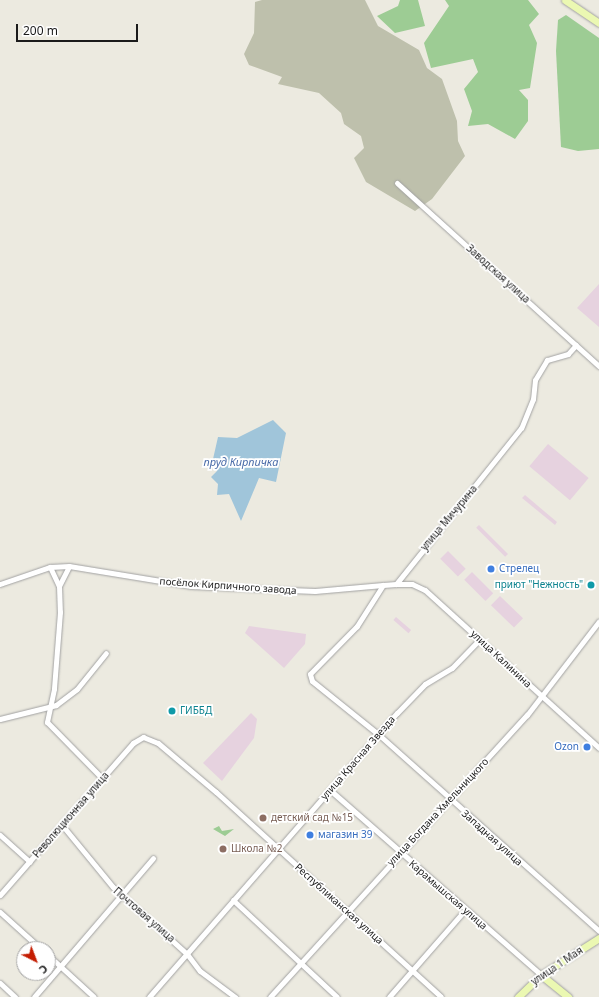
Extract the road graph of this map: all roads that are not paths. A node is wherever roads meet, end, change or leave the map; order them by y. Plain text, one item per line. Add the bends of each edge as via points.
1 (565, 0) edge
2 (599, 23) edge
3 (397, 184) dead end
4 (576, 344) junction
5 (599, 366) edge
6 (69, 566) junction
7 (50, 567) junction
8 (0, 584) edge
9 (396, 584) junction
10 (383, 585) junction
11 (59, 586) junction
12 (599, 621) edge
13 (480, 639) junction
14 (106, 653) dead end
15 (541, 697) junction
16 (49, 706) junction
17 (0, 719) edge
18 (378, 734) junction
19 (143, 737) joint
20 (599, 748) edge
21 (102, 778) junction
22 (330, 790) junction
23 (449, 799) junction
24 (62, 825) junction
25 (0, 835) edge
26 (278, 848) junction
27 (399, 853) junction
28 (153, 858) dead end
29 (30, 862) junction
30 (0, 895) edge
31 (120, 895) junction
32 (233, 900) junction
33 (465, 910) junction
34 (0, 912) edge
35 (348, 912) junction
36 (599, 931) edge
37 (599, 938) edge
38 (32, 941) edge
39 (187, 954) junction
40 (56, 962) edge
41 (300, 963) junction
42 (60, 966) junction
43 (412, 971) junction
44 (541, 975) junction
45 (0, 982) edge
46 (15, 997) edge
47 (34, 997) edge
48 (94, 997) edge
49 (149, 997) edge
50 (234, 997) edge
51 (270, 997) edge
52 (337, 997) edge
53 (389, 997) edge
54 (441, 997) edge
55 (518, 997) edge
56 (568, 997) edge

1 - 2 street
3 - 4 street, Заводская улица
4 - 5 street, Заводская улица
4 - 9 street, улица Мичурина via 568,354 547,360 534,380 533,399 521,428
6 - 7 street, посёлок Кирпичного завода
6 - 10 street, посёлок Кирпичного завода via 191,586 314,591
6 - 11 street
7 - 8 street, посёлок Кирпичного завода
7 - 11 street
9 - 10 street
9 - 13 street, улица Калинина via 412,584 425,590
10 - 18 street, Западная улица via 356,626 310,674 312,681
11 - 16 street via 60,626
12 - 15 street, улица Богдана Хмельницкого
13 - 15 street, улица Калинина
13 - 18 street, улица Красная Звезда via 452,668 424,684
14 - 16 street via 77,689
15 - 20 street, улица Калинина
15 - 23 street, улица Богдана Хмельницкого
16 - 17 street
16 - 21 street via 47,722
18 - 22 street, улица Красная Звезда
18 - 23 street, Западная улица
19 - 21 street, Революционная улица via 133,743
19 - 26 street, Республиканская улица via 158,743
21 - 24 street, Революционная улица
22 - 26 street, улица Красная Звезда
22 - 27 street, Карамышская улица
23 - 27 street, улица Богдана Хмельницкого
23 - 36 street, Западная улица
24 - 29 street, Революционная улица
24 - 31 street, Почтовая улица via 81,853
25 - 29 street
26 - 32 street, улица Красная Звезда
26 - 35 street, Республиканская улица
27 - 33 street, Карамышская улица
27 - 35 street, улица Богдана Хмельницкого
28 - 31 street
29 - 30 street, Революционная улица
31 - 39 street, Почтовая улица
31 - 42 street
32 - 39 street, улица Красная Звезда
32 - 41 street
33 - 43 street
33 - 44 street, Карамышская улица
34 - 38 street
35 - 41 street, улица Богдана Хмельницкого
35 - 43 street, Республиканская улица
37 - 44 street, улица 1 Мая
39 - 49 street, улица Красная Звезда
39 - 50 street, Почтовая улица via 200,971
40 - 42 street
41 - 51 street, улица Богдана Хмельницкого
41 - 52 street
42 - 47 street
42 - 48 street
43 - 53 street
43 - 54 street, Республиканская улица
44 - 55 street, улица 1 Мая
44 - 56 street, Карамышская улица
45 - 46 street

